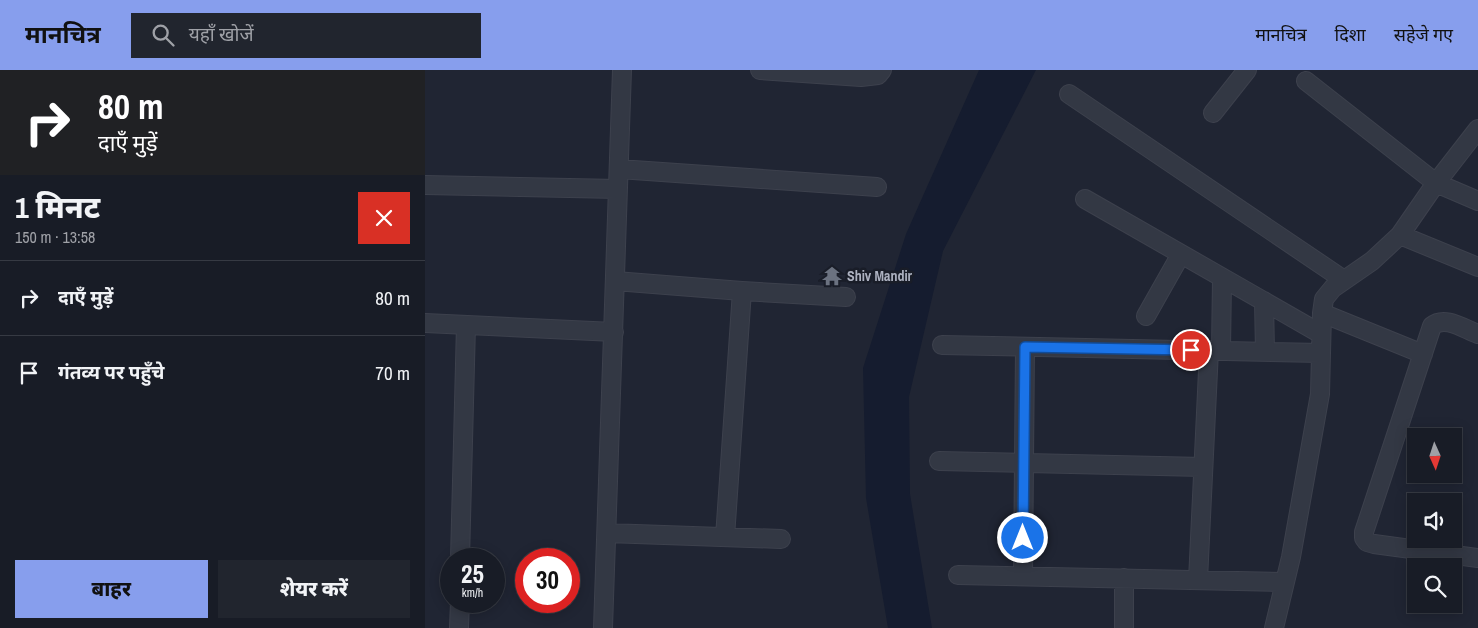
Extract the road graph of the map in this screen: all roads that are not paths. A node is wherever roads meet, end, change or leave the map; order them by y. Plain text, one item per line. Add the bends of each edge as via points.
1 (622, 70) edge
2 (760, 70) edge
3 (882, 70) edge
4 (1247, 70) edge
5 (1306, 81) dead end
6 (1069, 94) dead end
7 (1213, 113) dead end
8 (1478, 129) edge
9 (619, 169) junction
10 (1436, 183) junction
11 (425, 185) edge
12 (877, 187) dead end
13 (618, 189) junction
14 (1085, 199) dead end
15 (1478, 201) edge
16 (1400, 235) junction
17 (1181, 254) junction
18 (1478, 267) edge
19 (1222, 278) junction
20 (1344, 280) junction
21 (615, 281) junction
22 (741, 291) junction
23 (846, 297) dead end
24 (1264, 301) junction
25 (1321, 314) junction
26 (1146, 316) dead end
27 (425, 323) edge
28 (465, 325) junction
29 (614, 332) junction
30 (1321, 334) junction
31 (1478, 334) edge
32 (942, 345) dead end
33 (1025, 347) junction
34 (1215, 351) junction
35 (1265, 352) junction
36 (1321, 353) junction
37 (1423, 354) junction
38 (939, 461) dead end
39 (1024, 463) junction
40 (1203, 467) junction
41 (607, 533) junction
42 (725, 537) junction
43 (781, 539) dead end
44 (460, 548) edge
45 (1478, 558) edge
46 (959, 575) dead end
47 (1023, 576) junction
48 (1124, 578) junction
49 (1198, 580) junction
50 (1285, 582) junction
51 (459, 613) edge
52 (459, 628) edge
53 (603, 628) edge
54 (1124, 628) edge
55 (1274, 628) edge

1 - 9 street
2 - 3 street via 861,77 878,75
4 - 7 street
5 - 10 street
6 - 20 street
8 - 10 street
9 - 12 street
9 - 13 street
10 - 15 street
10 - 16 street
11 - 13 street
13 - 21 street
14 - 17 street
16 - 18 street
16 - 20 street via 1372,261
17 - 19 street
17 - 26 street
19 - 24 street
19 - 34 street
20 - 25 street via 1324,299
21 - 22 street
21 - 29 street
22 - 23 street
22 - 42 street
24 - 30 street
24 - 35 street
25 - 30 street
25 - 37 street
27 - 28 street
28 - 29 street
28 - 44 street
29 - 41 street
30 - 36 street
31 - 37 street via 1444,321 1437,322 1432,326
32 - 33 street
33 - 34 street
33 - 39 street
34 - 35 street
34 - 40 street
35 - 36 street
36 - 50 street via 1320,394
37 - 45 street via 1364,538 1373,544
38 - 39 street
39 - 40 street
39 - 47 street
40 - 49 street
41 - 42 street
41 - 53 street
42 - 43 street
46 - 47 street
47 - 48 street
48 - 49 street
48 - 54 street
49 - 50 street
50 - 55 street
51 - 52 street

